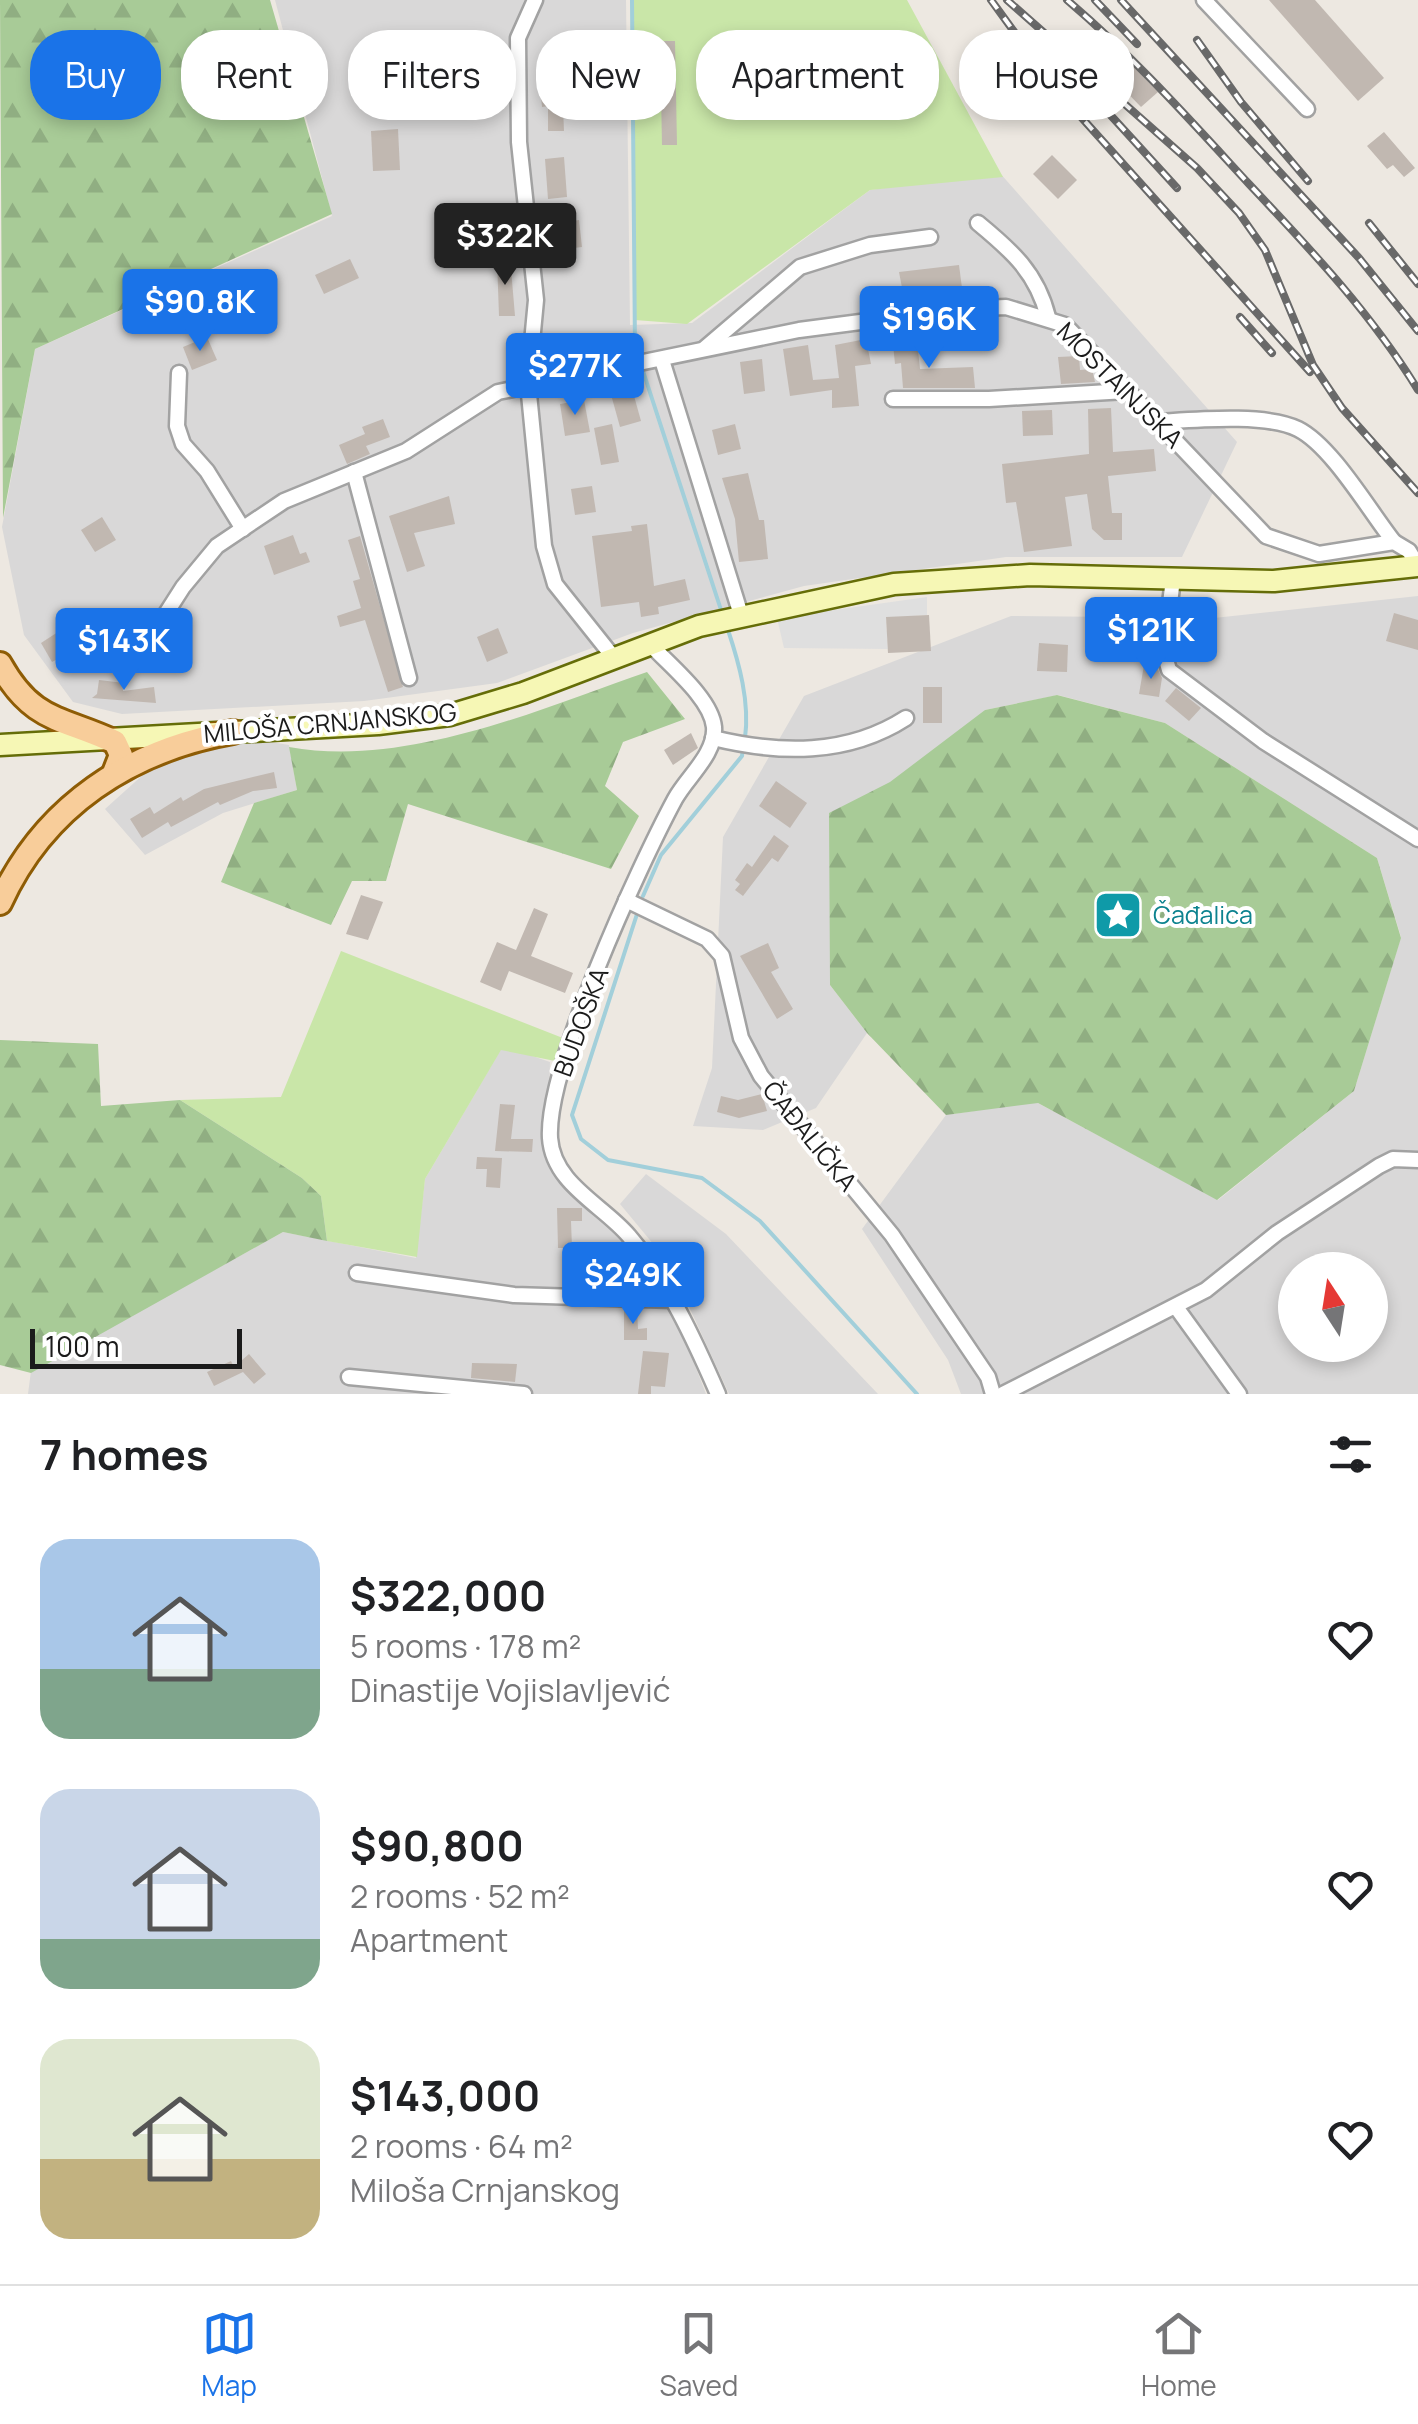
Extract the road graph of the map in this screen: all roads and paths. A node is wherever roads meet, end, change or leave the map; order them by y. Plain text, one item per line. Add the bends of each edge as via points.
1 (535, 0) edge
2 (1204, 0) edge
3 (1308, 109) dead end
4 (978, 223) dead end
5 (930, 237) dead end
6 (1048, 317) junction
7 (700, 351) junction
8 (659, 360) junction
9 (179, 373) dead end
10 (528, 384) junction
11 (1126, 391) junction
12 (893, 399) dead end
13 (1157, 422) junction
14 (354, 472) junction
15 (243, 529) junction
16 (1394, 542) junction
17 (1418, 566) edge
18 (1173, 579) junction
19 (736, 616) junction
20 (151, 636) dead end
21 (650, 644) junction
22 (614, 658) junction
23 (0, 664) edge
24 (409, 678) dead end
25 (906, 718) dead end
26 (233, 732) junction
27 (110, 740) junction
28 (721, 740) junction
29 (0, 745) edge
30 (114, 773) junction
31 (1418, 839) edge
32 (626, 900) junction
33 (0, 903) edge
34 (1418, 1160) edge
35 (357, 1273) dead end
36 (672, 1300) junction
37 (1176, 1307) junction
38 (349, 1377) dead end
39 (524, 1394) edge
40 (718, 1394) edge
41 (993, 1394) edge
42 (1003, 1394) edge
43 (1238, 1394) edge

1 - 10 street via 518,38 519,142 536,300
2 - 3 street
4 - 6 street via 1019,257 1041,288
5 - 7 street via 870,245 800,267
6 - 7 street, MOSTAINJSKA via 1006,308 960,309
6 - 11 street, MOSTAINJSKA via 1065,325
7 - 8 street, MOSTAINJSKA
8 - 10 street, MOSTAINJSKA
8 - 19 street
9 - 15 street via 183,444
10 - 14 street via 498,392 406,451
10 - 22 street via 544,546 555,584
11 - 12 street
11 - 13 street, MOSTAINJSKA
13 - 16 street, MOSTAINJSKA via 1266,536 1319,554
13 - 16 street via 1236,418 1297,428
14 - 15 street via 284,501
14 - 24 street
15 - 20 street via 217,546
16 - 17 street
17 - 18 main road via 1301,580
18 - 19 main road via 926,580
18 - 31 street via 1164,652 1169,670
19 - 21 main road, MILOŠA CRNJANSKOG
21 - 22 main road, MILOŠA CRNJANSKOG
21 - 28 street via 701,702
22 - 26 main road, MILOŠA CRNJANSKOG via 450,715
23 - 27 main road via 42,713
25 - 28 street via 886,731 812,752
26 - 27 main road, MILOŠA CRNJANSKOG
26 - 30 main road via 169,747
27 - 29 main road, MILOŠA CRNJANSKOG
27 - 30 main road via 121,754
28 - 32 street, BUDOŠKA via 676,797
30 - 33 main road via 46,830
32 - 36 street, BUDOŠKA via 555,1093 550,1143 569,1181 626,1232
32 - 41 street, ČAĐALIČKA via 706,938 722,956 742,1038 760,1076 892,1235
34 - 37 street via 1379,1166
35 - 36 street via 514,1295
36 - 40 street, BUDOŠKA
37 - 42 street
37 - 43 street
38 - 39 street

